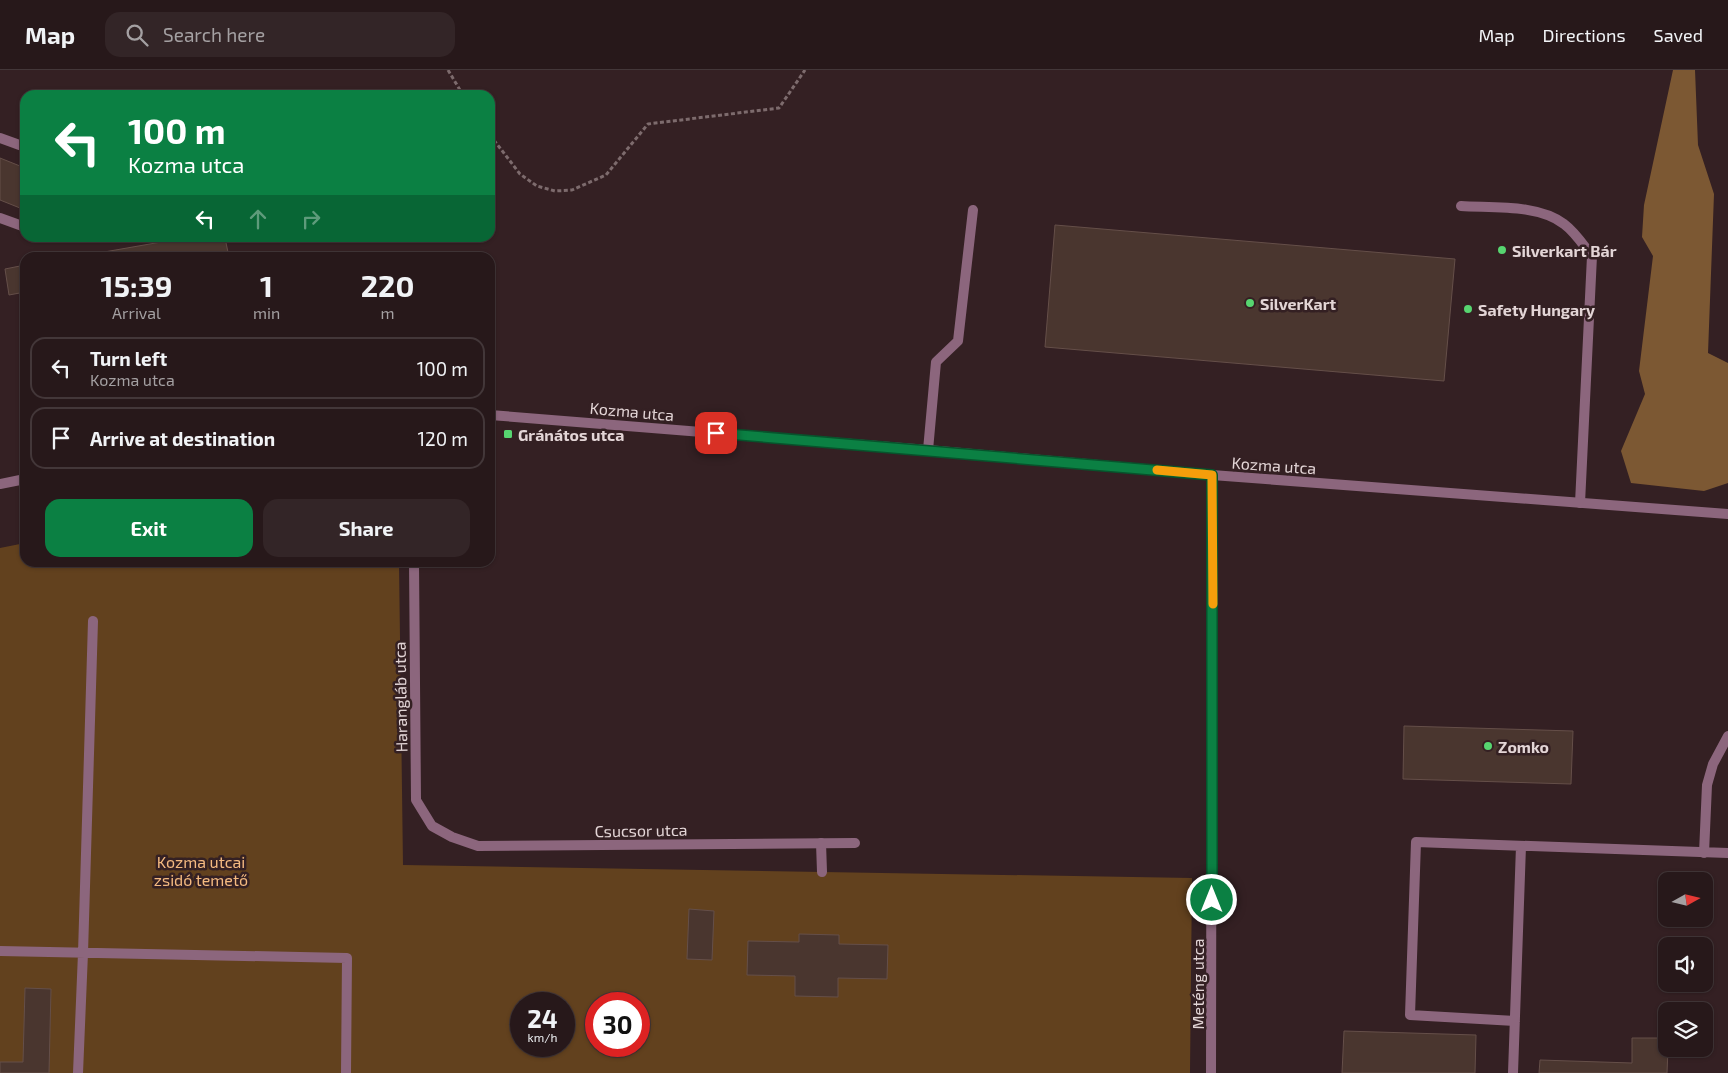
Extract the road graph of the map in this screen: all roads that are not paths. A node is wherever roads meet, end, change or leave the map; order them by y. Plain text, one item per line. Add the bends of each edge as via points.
1 (0, 138) edge
2 (20, 145) edge
3 (1461, 206) dead end
4 (973, 210) dead end
5 (0, 218) edge
6 (20, 225) edge
7 (495, 415) edge
8 (928, 450) junction
9 (1212, 475) junction
10 (20, 480) edge
11 (0, 484) edge
12 (1580, 503) junction
13 (1728, 514) edge
14 (414, 567) edge
15 (93, 622) dead end
16 (1728, 736) edge
17 (432, 826) joint
18 (821, 843) junction
19 (855, 843) dead end
20 (1521, 846) junction
21 (1704, 852) junction
22 (1728, 853) edge
23 (822, 872) dead end
24 (0, 952) edge
25 (83, 953) junction
26 (1514, 1021) junction
27 (78, 1073) edge
28 (346, 1073) edge
29 (1212, 1073) edge
30 (1513, 1073) edge

1 - 2 street
3 - 12 street via 1531,210 1553,217 1565,225 1592,256
4 - 8 street via 958,341 936,362
5 - 6 street
7 - 8 street, Kozma utca
8 - 9 street, Kozma utca
9 - 12 street, Kozma utca
9 - 29 street, Meténg utca
10 - 11 street
12 - 13 street, Kozma utca
14 - 17 street, Harangláb utca via 416,800
15 - 25 street
16 - 21 street via 1713,764 1707,785
17 - 18 street, Csucsor utca via 478,846
18 - 19 street, Csucsor utca
18 - 23 street
20 - 21 street
20 - 26 street
20 - 26 street via 1416,842 1415,852 1410,1015
21 - 22 street
24 - 25 street
25 - 27 street
25 - 28 street via 346,958
26 - 30 street

